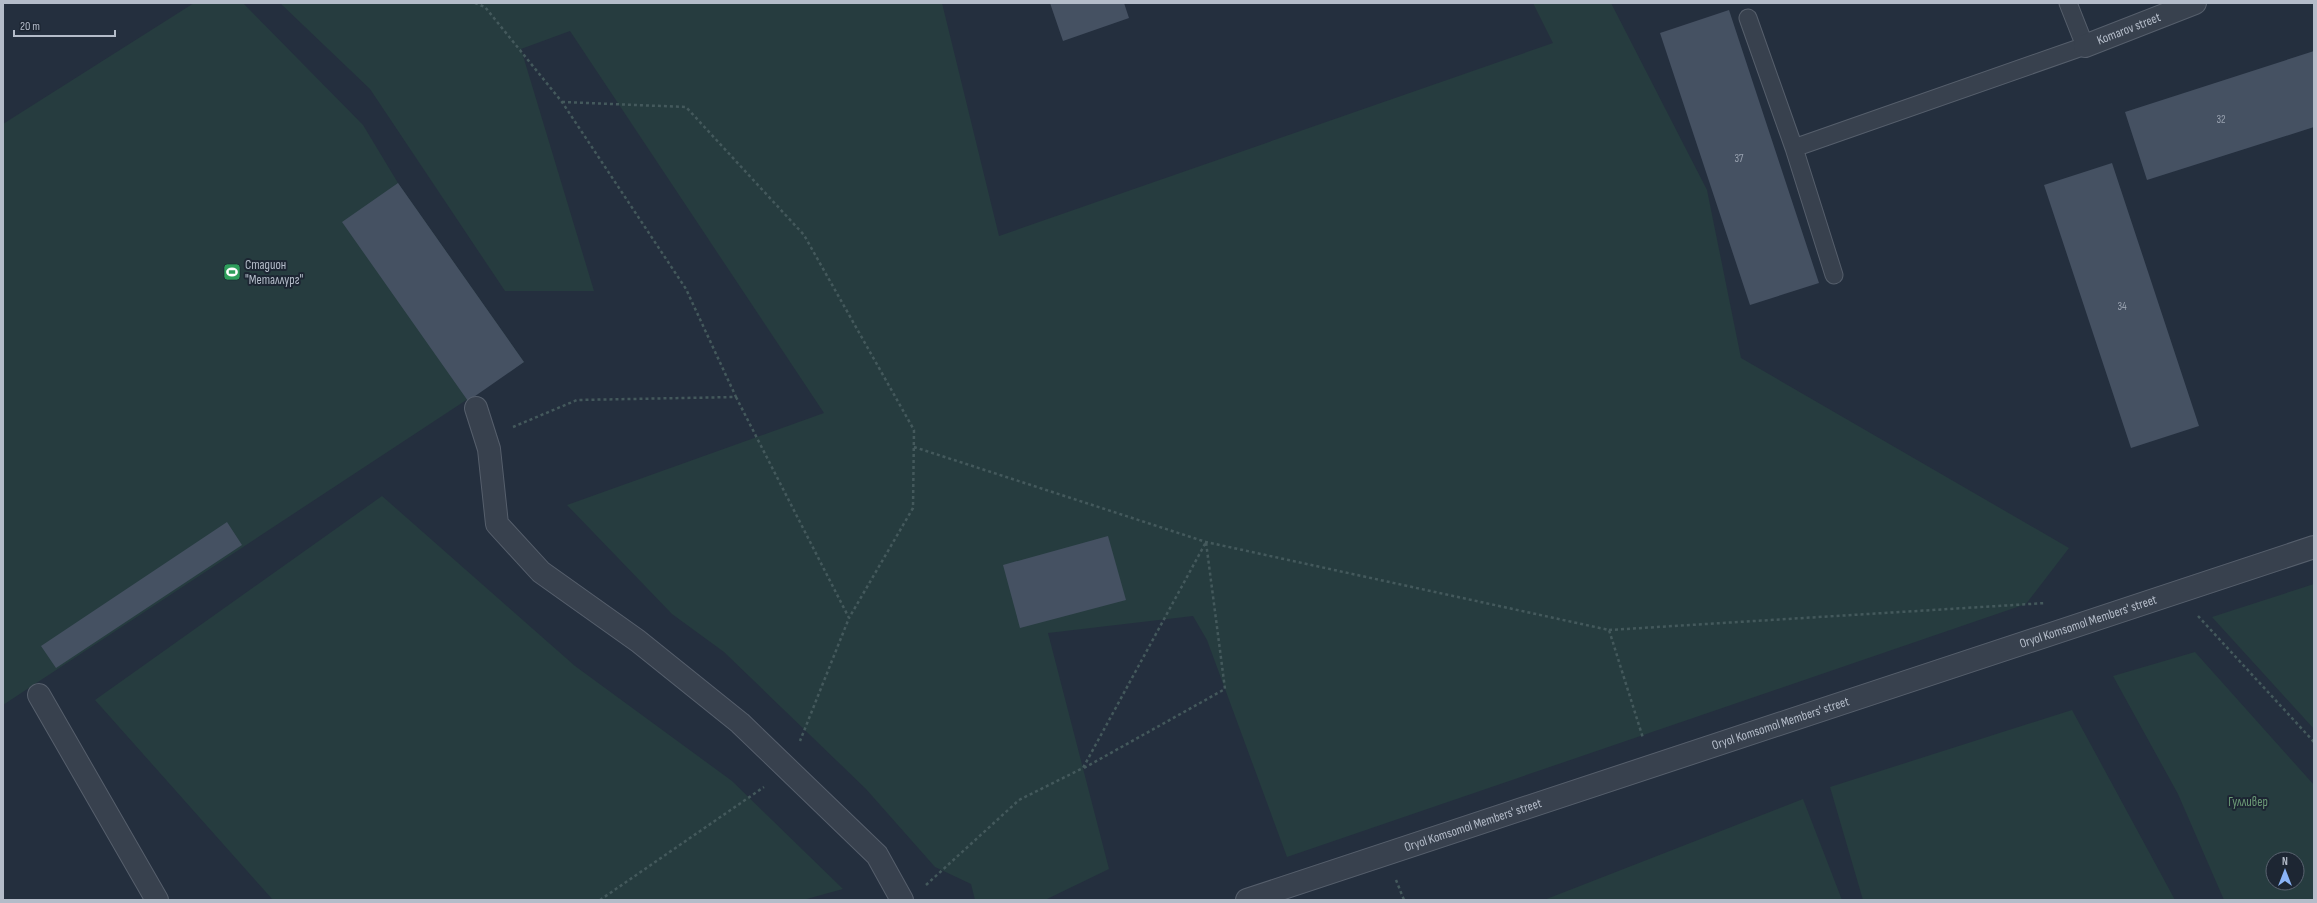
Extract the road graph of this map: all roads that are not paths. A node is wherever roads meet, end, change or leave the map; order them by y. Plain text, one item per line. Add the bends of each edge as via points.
1 (2068, 3) edge
2 (2195, 3) edge
3 (1748, 18) dead end
4 (2085, 46) junction
5 (1794, 148) junction
6 (1834, 275) dead end
7 (476, 408) dead end
8 (2314, 547) edge
9 (39, 695) dead end
10 (157, 900) edge
11 (902, 900) edge
12 (1247, 900) edge

1 - 4 lane
2 - 4 street, Komarov street
3 - 5 lane
4 - 5 lane
5 - 6 lane
7 - 11 street via 489,449 497,524 536,567 638,641 740,723 877,855
8 - 12 street, Oryol Komsomol Members' street
9 - 10 street

